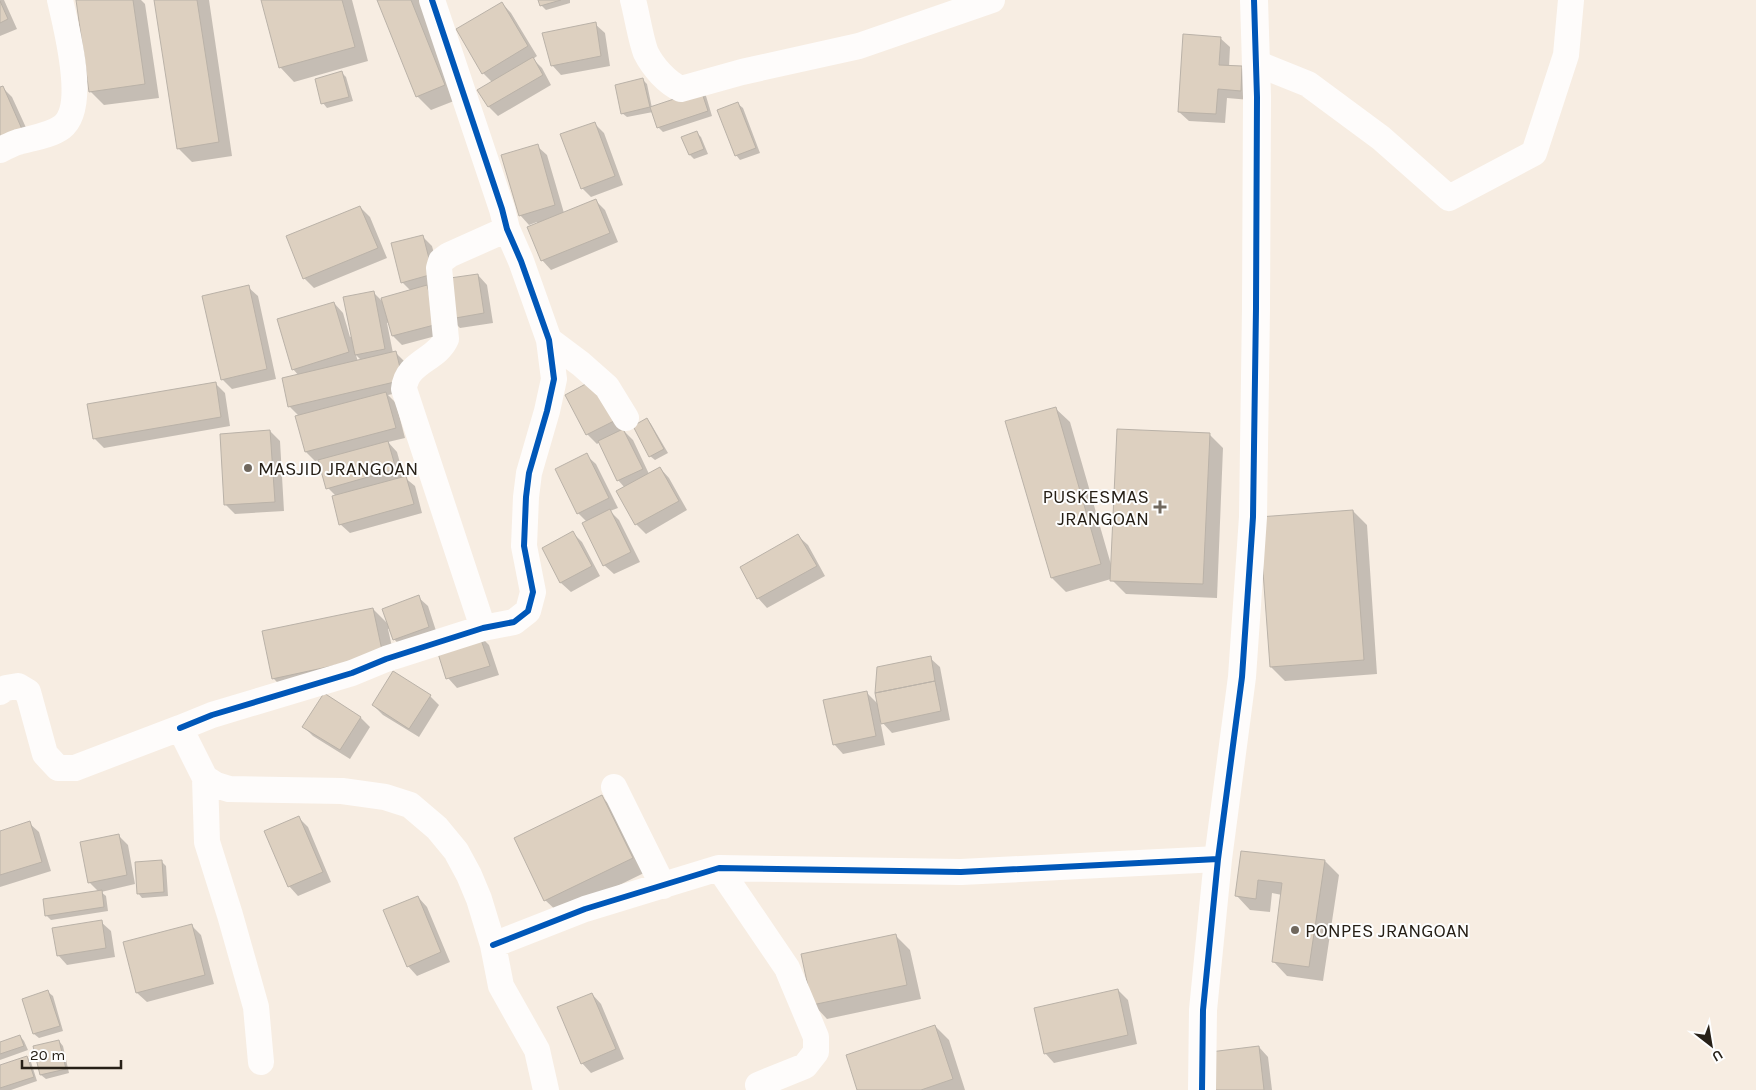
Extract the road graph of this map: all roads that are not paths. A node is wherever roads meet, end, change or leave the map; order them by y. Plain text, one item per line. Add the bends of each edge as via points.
1 (60, 0) edge
2 (432, 0) edge
3 (633, 0) edge
4 (992, 0) edge
5 (1254, 0) edge
6 (1571, 0) edge
7 (1256, 63) junction
8 (0, 150) edge
9 (507, 229) junction
10 (549, 340) junction
11 (626, 418) dead end
12 (483, 628) junction
13 (0, 692) edge
14 (180, 728) junction
15 (205, 778) junction
16 (614, 787) dead end
17 (1218, 859) junction
18 (719, 868) junction
19 (663, 886) junction
20 (493, 945) junction
21 (261, 1062) dead end
22 (758, 1085) dead end
23 (546, 1090) edge
24 (1202, 1090) edge

1 - 8 street via 71,45 75,92 70,118 52,132
2 - 9 street
3 - 4 street via 646,53 665,79 681,89 858,46
5 - 7 street
6 - 7 street via 1566,55 1534,153 1449,198 1381,138 1308,84
7 - 17 street via 1253,516 1242,676
9 - 10 street
9 - 12 street via 441,261 446,339 408,375 404,389
10 - 11 street via 607,387
10 - 12 street via 554,379 529,473 526,497 524,546 533,592 528,611 514,622
12 - 14 street via 386,659 352,674 212,714
13 - 14 street via 18,686 28,692 45,754 58,768 75,768
14 - 15 street
15 - 20 street via 229,788 342,790 410,805 437,828 456,851 479,899
15 - 21 street via 207,842 256,1007
16 - 19 street
17 - 18 street via 961,872
17 - 24 street via 1203,1010
18 - 19 street
18 - 22 street via 787,968 816,1037 816,1052 805,1066
19 - 20 street via 584,909
20 - 23 street via 501,986 537,1050

